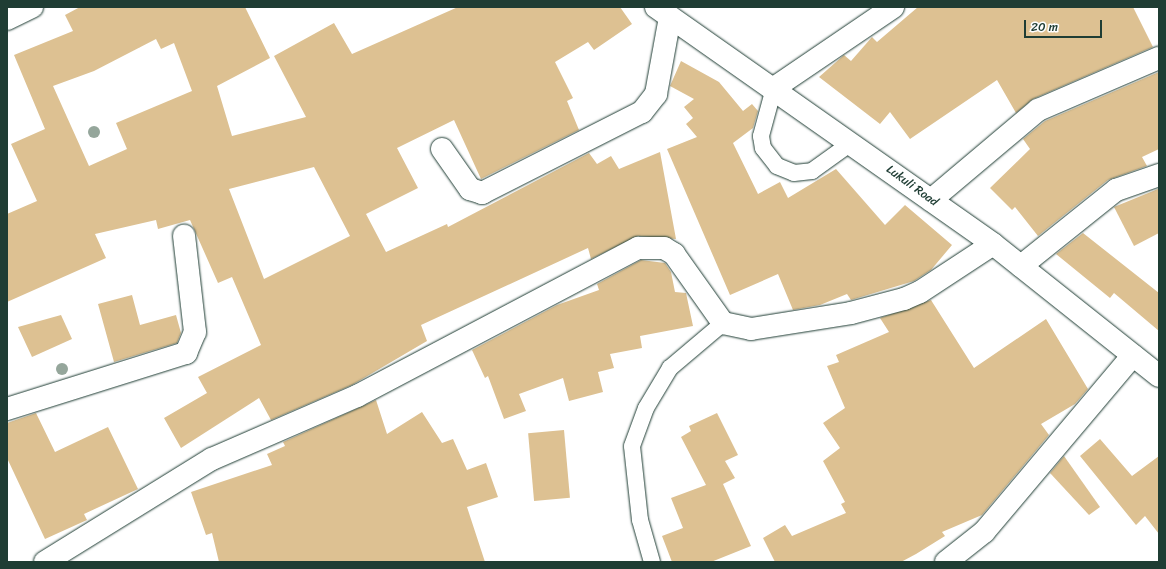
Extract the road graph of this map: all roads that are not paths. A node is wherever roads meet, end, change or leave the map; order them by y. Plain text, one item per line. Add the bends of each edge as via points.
1 (32, 7) edge
2 (893, 7) edge
3 (663, 12) edge
4 (7, 19) edge
5 (1159, 58) edge
6 (774, 88) junction
7 (852, 143) junction
8 (442, 149) dead end
9 (1159, 175) edge
10 (931, 200) junction
11 (184, 236) dead end
12 (993, 244) junction
13 (1021, 266) junction
14 (723, 323) junction
15 (1133, 355) junction
16 (1157, 371) edge
17 (7, 409) edge
18 (45, 562) edge
19 (652, 562) edge
20 (946, 562) edge

1 - 4 street
2 - 6 street
3 - 6 street, Lukuli Road
3 - 8 street via 656,94 642,112 482,193 470,189
5 - 10 street via 1038,110
6 - 7 street, Lukuli Road
6 - 7 lane via 761,136 763,148 777,166 794,173 812,171
7 - 10 street, Lukuli Road
9 - 13 street via 1116,190
10 - 12 street, Lukuli Road
11 - 17 street via 195,332 186,353
12 - 13 street, Lukuli Road
12 - 14 street via 920,292 904,299 851,313 751,329
13 - 15 street, Lukuli Road
14 - 18 street via 674,254 664,248 638,248 357,396 212,459
14 - 19 lane via 670,368 646,408 632,446 640,520
15 - 16 street, Lukuli Road
15 - 20 street via 984,532

